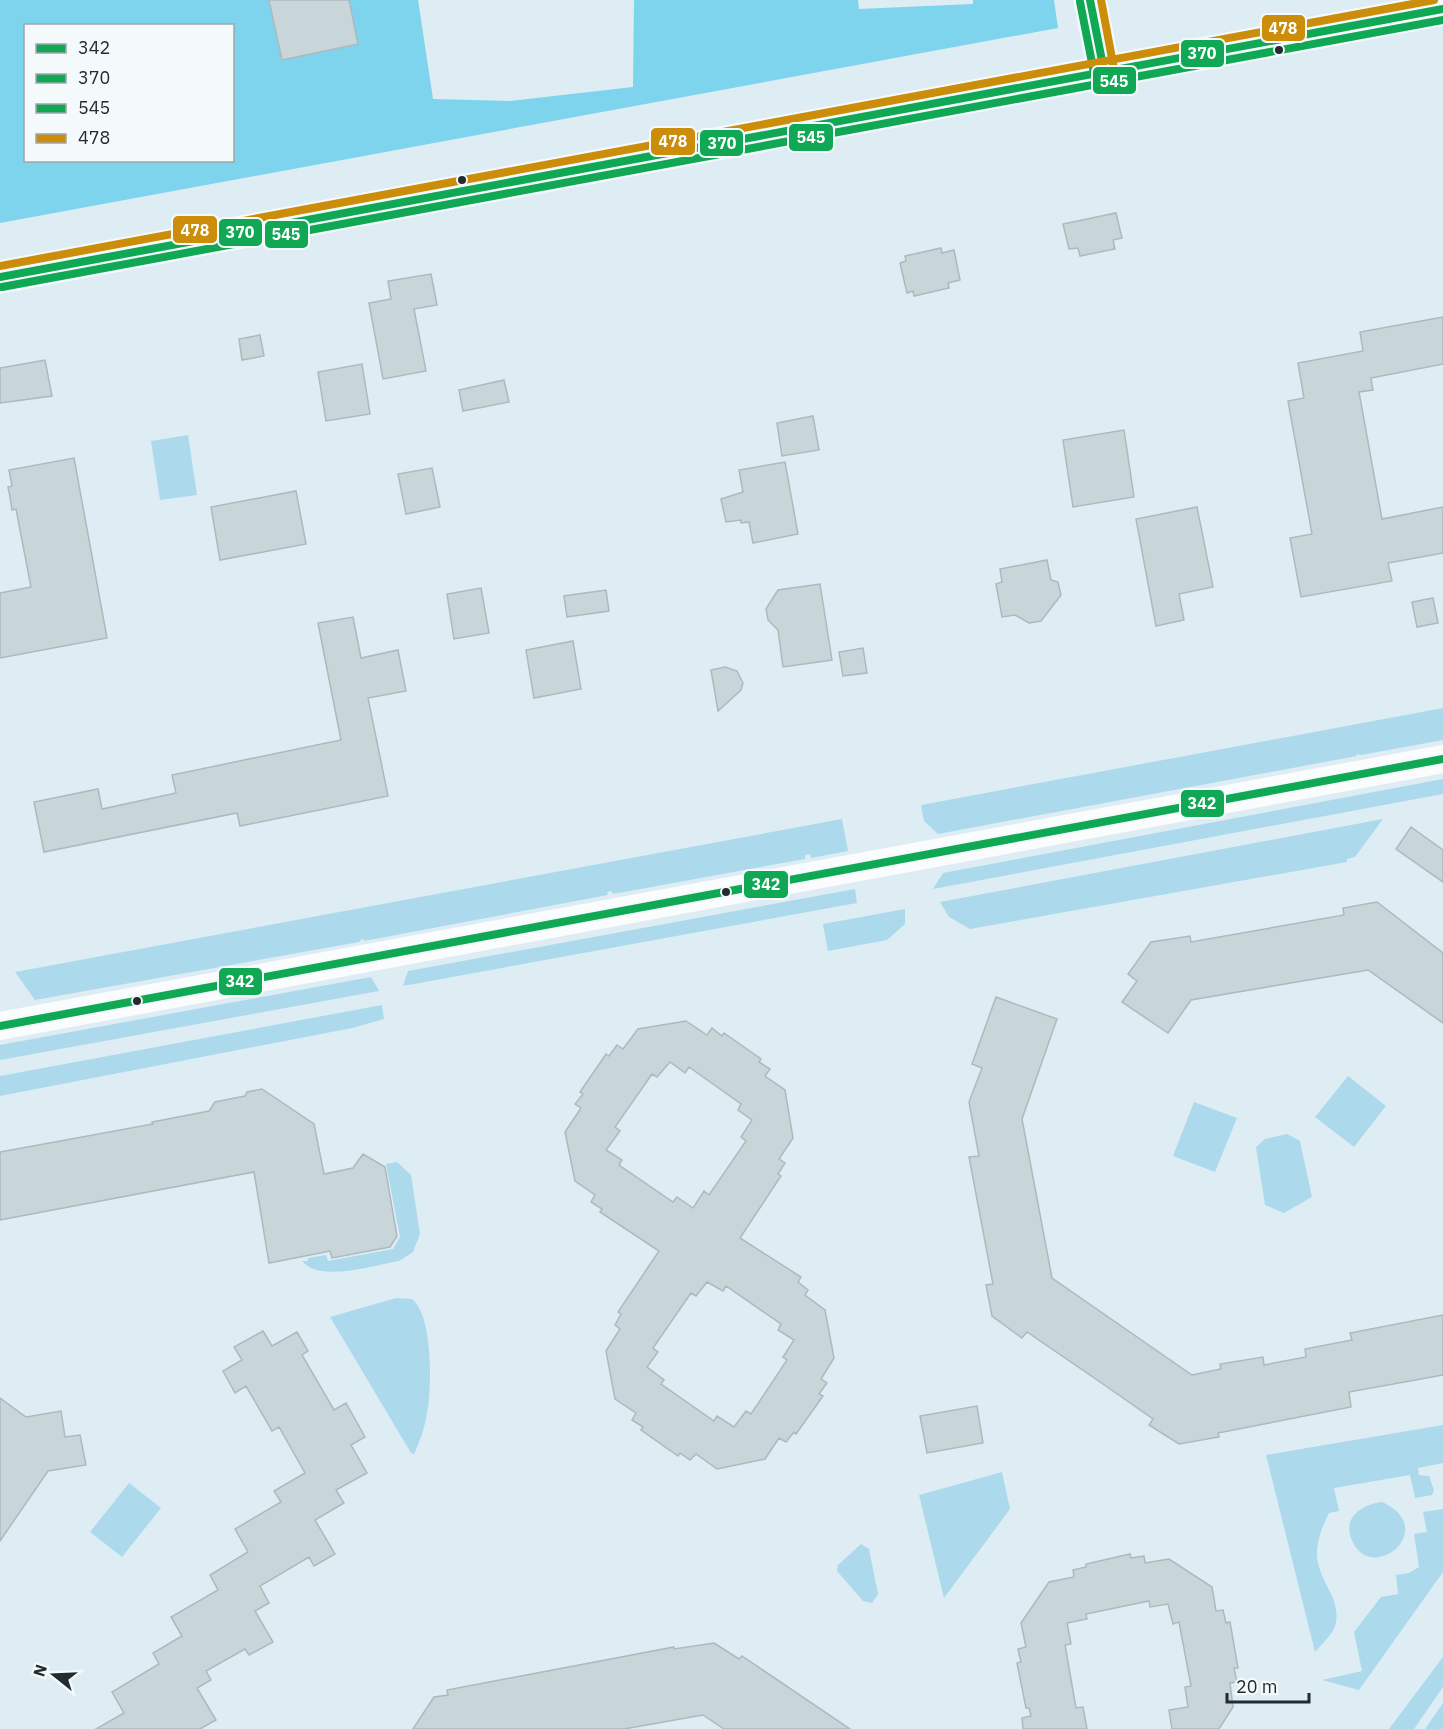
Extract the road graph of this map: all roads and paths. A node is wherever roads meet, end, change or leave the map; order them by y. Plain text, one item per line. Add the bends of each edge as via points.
1 (1090, 0) edge
2 (1443, 9) edge
3 (1104, 71) junction
4 (0, 277) edge
5 (1443, 759) edge
6 (0, 1026) edge

1 - 3 main road
2 - 3 main road
3 - 4 main road
5 - 6 street

